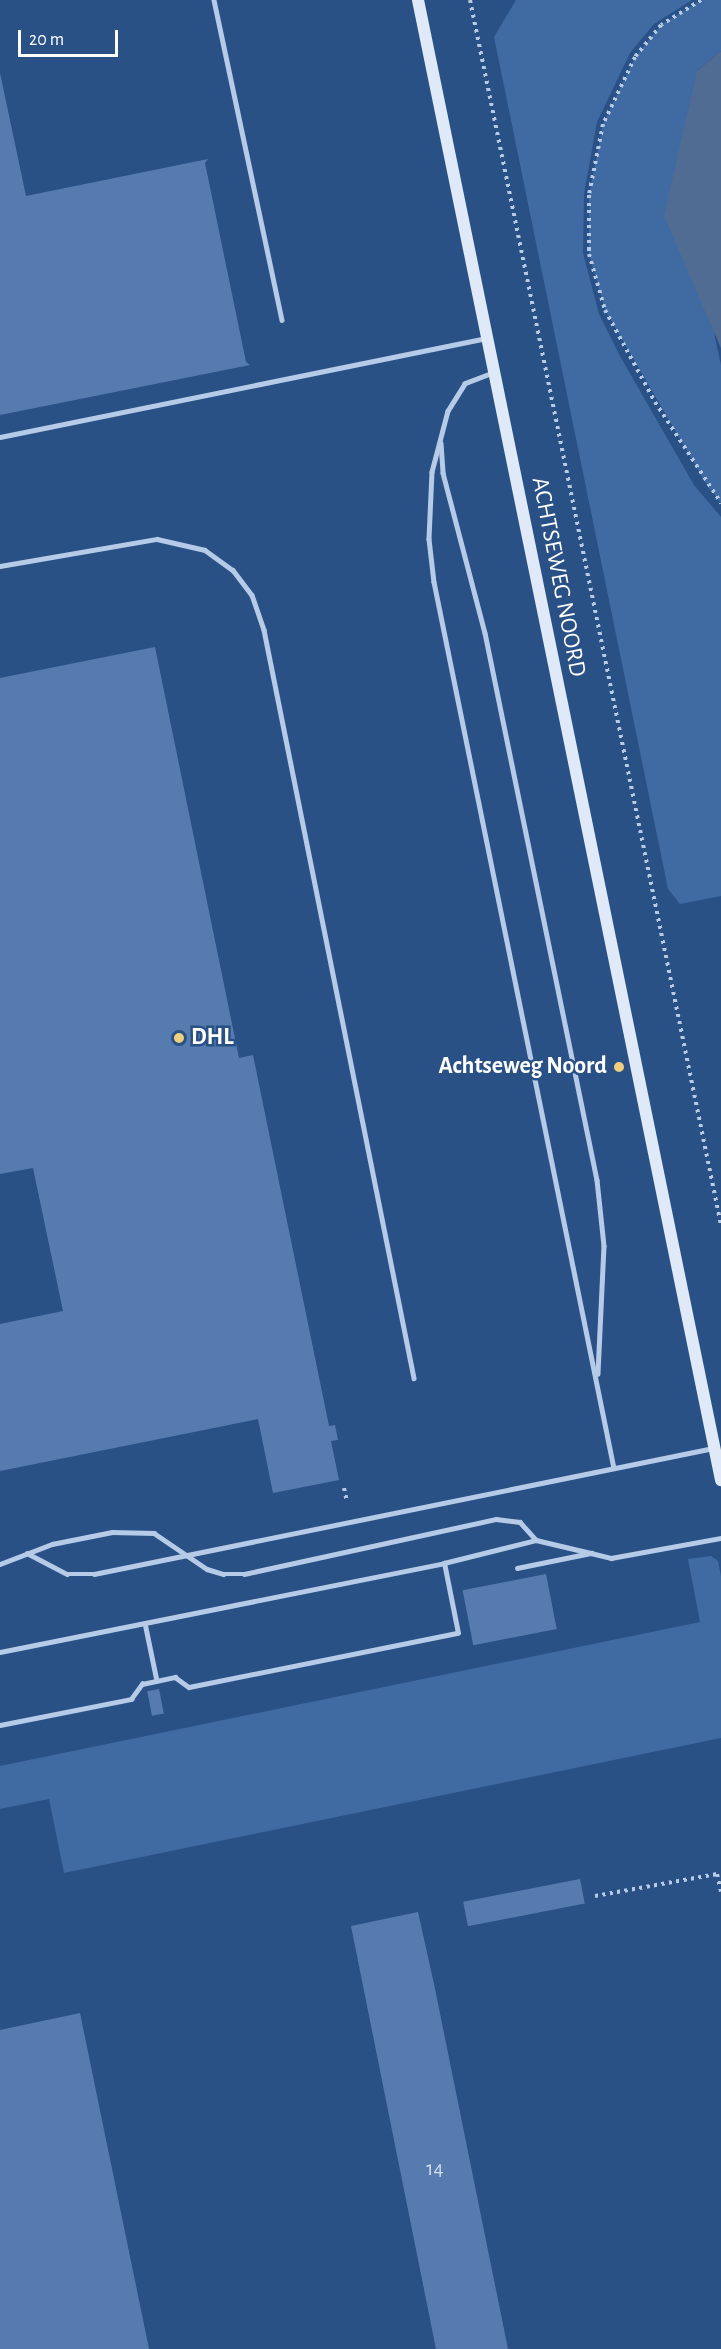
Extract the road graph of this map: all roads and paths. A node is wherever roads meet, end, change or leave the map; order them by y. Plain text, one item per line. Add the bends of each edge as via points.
1 (214, 0) edge
2 (417, 0) edge
3 (470, 0) edge
4 (701, 0) edge
5 (282, 321) dead end
6 (488, 337) junction
7 (495, 373) junction
8 (442, 431) junction
9 (0, 437) edge
10 (721, 503) edge
11 (0, 566) edge
12 (721, 1225) edge
13 (414, 1378) dead end
14 (598, 1382) junction
15 (714, 1448) junction
16 (614, 1468) junction
17 (721, 1480) edge
18 (721, 1538) edge
19 (536, 1540) junction
20 (27, 1553) junction
21 (591, 1553) junction
22 (189, 1555) junction
23 (444, 1563) junction
24 (0, 1564) edge
25 (517, 1568) dead end
26 (145, 1623) junction
27 (0, 1652) edge
28 (157, 1681) junction
29 (0, 1725) edge
30 (721, 1892) edge
31 (595, 1896) dead end

1 - 5 lane
2 - 6 street, ACHTSEWEG NOORD
3 - 12 path, ACHTSEWEG NOORD
4 - 10 path via 661,25 635,57 603,124 589,195 589,254 604,310 655,402
6 - 7 street, ACHTSEWEG NOORD
6 - 9 lane
7 - 8 lane via 465,384 451,405
7 - 15 street, ACHTSEWEG NOORD
8 - 14 lane via 443,473 485,633 597,1180 604,1246
8 - 14 lane via 428,503 435,582
11 - 13 lane via 157,539 205,550 233,570 252,595 264,630
14 - 16 lane
15 - 16 lane
15 - 17 street, ACHTSEWEG NOORD
16 - 22 lane
18 - 21 lane via 611,1558
19 - 21 lane
19 - 22 lane via 520,1522 503,1519 244,1574 207,1569
19 - 23 lane
20 - 22 lane via 67,1574 79,1576
20 - 22 lane via 87,1535 143,1531 167,1539
20 - 24 lane
21 - 25 lane
23 - 26 lane
23 - 28 lane via 458,1633 189,1687 175,1677
26 - 27 lane
26 - 28 lane
28 - 29 lane via 142,1684 131,1699
30 - 31 path via 717,1875

